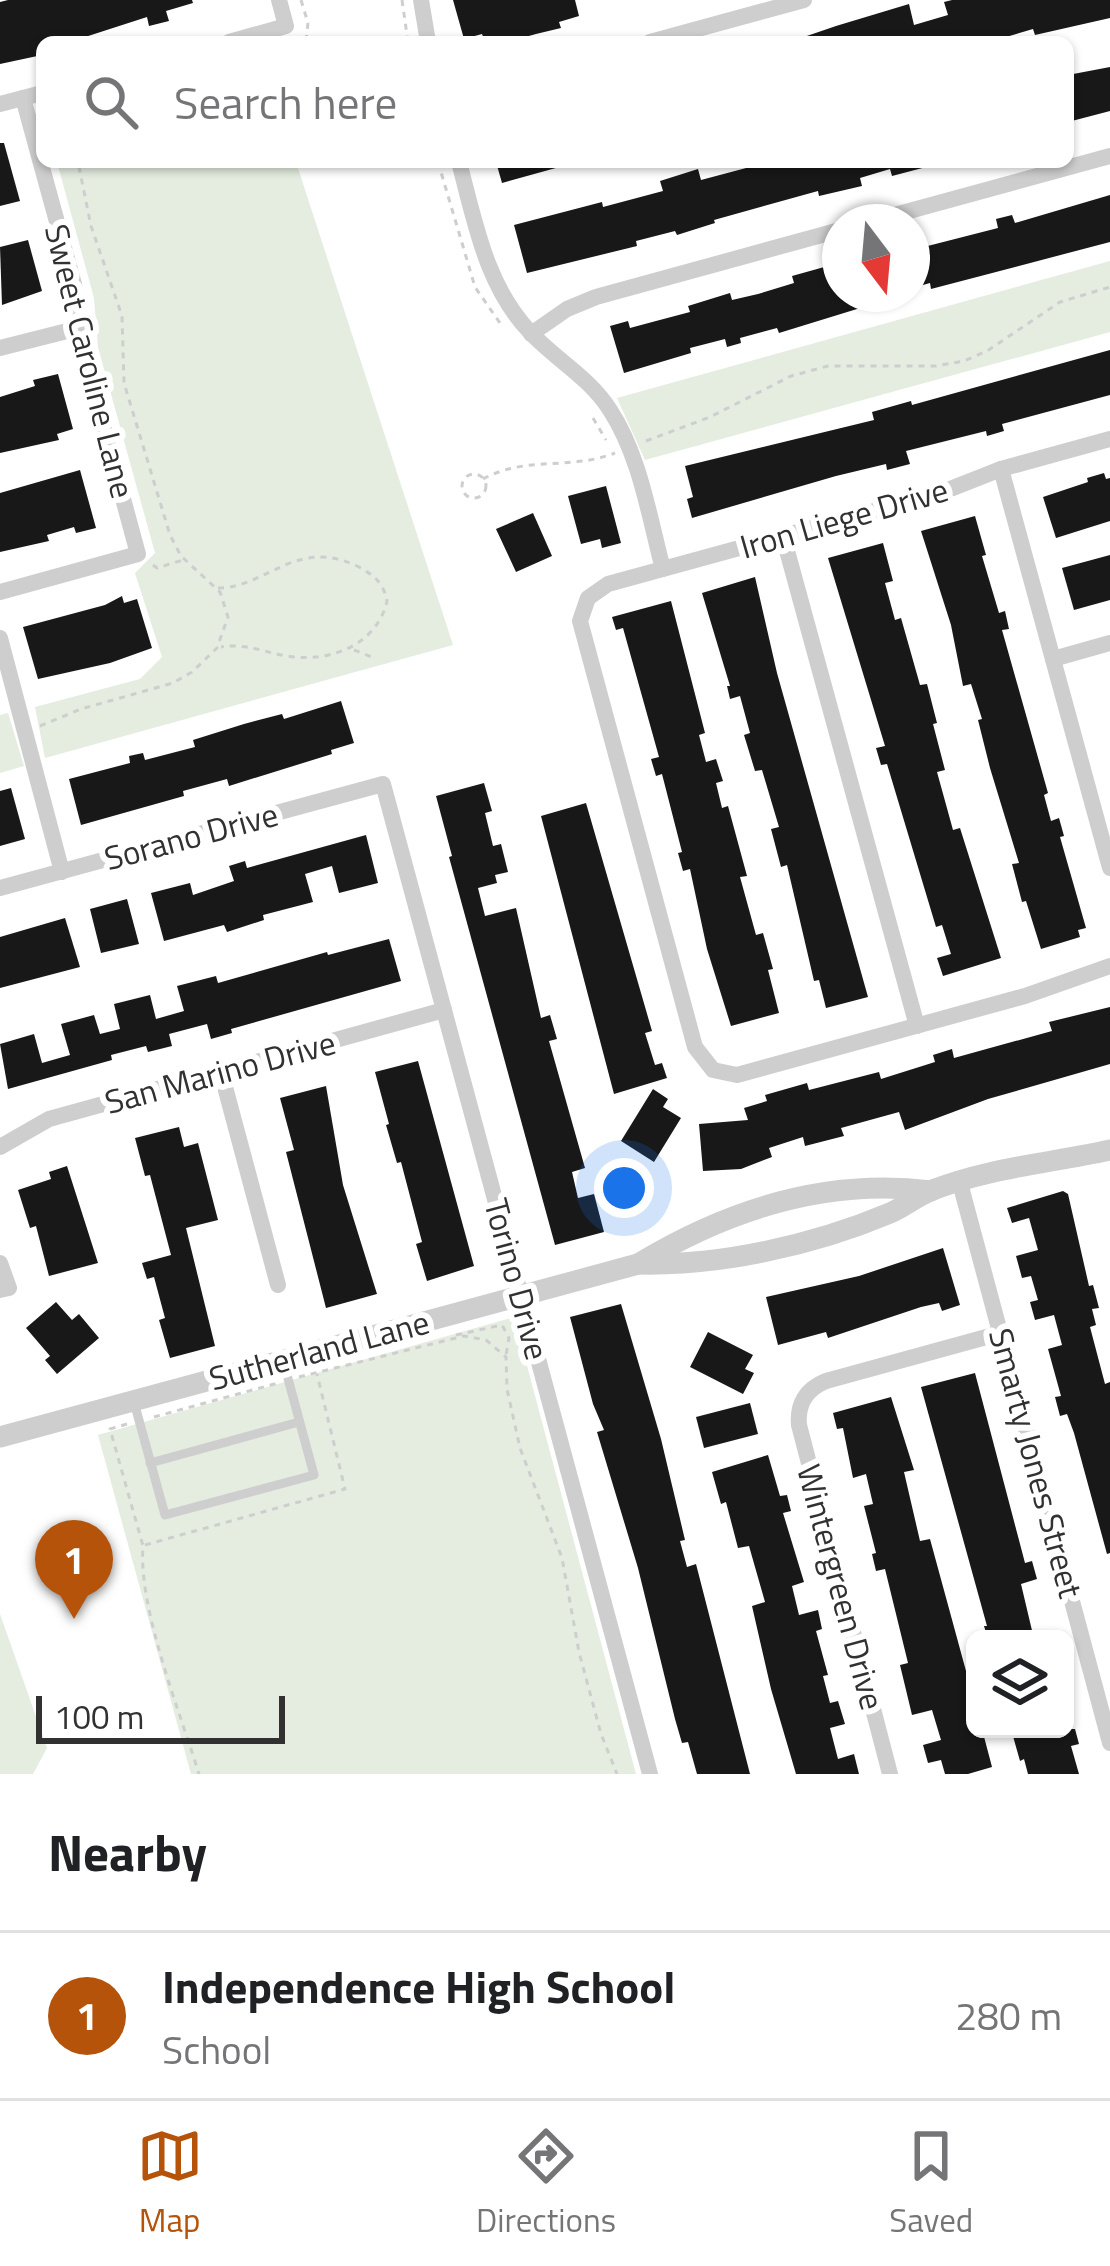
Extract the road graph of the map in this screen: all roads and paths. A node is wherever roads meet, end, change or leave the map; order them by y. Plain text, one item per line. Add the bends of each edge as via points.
1 (279, 0) edge
2 (301, 0) edge
3 (402, 0) edge
4 (421, 0) edge
5 (804, 0) edge
6 (250, 36) edge
7 (306, 36) edge
8 (407, 36) edge
9 (427, 36) edge
10 (672, 36) edge
11 (36, 95) edge
12 (23, 98) junction
13 (0, 104) edge
14 (36, 145) edge
15 (1110, 156) edge
16 (1074, 166) edge
17 (42, 168) edge
18 (79, 168) edge
19 (461, 168) edge
20 (1066, 168) edge
21 (930, 205) edge
22 (822, 235) edge
23 (1110, 287) edge
24 (79, 328) junction
25 (532, 334) junction
26 (0, 348) edge
27 (1110, 439) edge
28 (629, 448) junction
29 (1001, 469) junction
30 (484, 479) junction
31 (784, 536) junction
32 (138, 554) junction
33 (185, 560) junction
34 (663, 569) junction
35 (216, 588) junction
36 (0, 592) edge
37 (0, 638) edge
38 (1110, 643) edge
39 (217, 648) junction
40 (351, 648) junction
41 (374, 658) dead end
42 (1053, 659) junction
43 (25, 731) junction
44 (383, 784) joint
45 (1108, 855) edge
46 (62, 872) junction
47 (0, 888) edge
48 (1110, 966) edge
49 (444, 1010) junction
50 (917, 1026) junction
51 (220, 1072) junction
52 (0, 1147) edge
53 (1110, 1150) edge
54 (960, 1183) junction
55 (931, 1191) junction
56 (804, 1197) junction
57 (816, 1236) junction
58 (0, 1263) edge
59 (638, 1264) junction
60 (278, 1286) dead end
61 (5, 1289) edge
62 (521, 1295) junction
63 (1001, 1333) junction
64 (444, 1338) junction
65 (506, 1357) junction
66 (285, 1370) junction
67 (136, 1411) junction
68 (299, 1422) junction
69 (0, 1437) edge
70 (150, 1463) junction
71 (1110, 1743) edge
72 (199, 1774) edge
73 (616, 1774) edge
74 (650, 1774) edge
75 (890, 1774) edge

1 - 6 street via 286,26
2 - 7 path
3 - 8 path
4 - 9 street
5 - 10 street
11 - 12 street
12 - 13 street
12 - 14 street, Sweet Caroline Lane
15 - 16 street
17 - 24 street, Sweet Caroline Lane
18 - 33 path via 122,316 124,383 170,535
19 - 25 street via 492,276
20 - 21 street
22 - 25 street via 596,297
23 - 28 path via 1060,302 964,361 828,366
24 - 26 street
24 - 32 street, Sweet Caroline Lane
25 - 28 street via 598,392
27 - 29 street, Iron Liege Drive
28 - 30 path via 588,462 518,464
28 - 34 street
29 - 31 street, Iron Liege Drive
29 - 42 street
30 - 30 path via 468,475 463,494 482,496
31 - 34 street, Iron Liege Drive
31 - 50 street
32 - 33 path via 157,568
32 - 36 street
33 - 35 path
34 - 50 street, Iron Liege Drive via 602,586 584,604 581,628 695,1047 719,1073 737,1075
35 - 39 path via 228,616
35 - 40 path via 243,586 305,559 345,560 373,574 388,601 368,639
37 - 43 street
38 - 42 street
39 - 40 path via 316,657
39 - 43 path via 173,683
40 - 41 path
42 - 45 street
43 - 46 street
44 - 46 street, Sorano Drive
44 - 49 street, Torino Drive
46 - 47 street, Sorano Drive
48 - 50 street
49 - 51 street, San Marino Drive
49 - 62 street, Torino Drive
51 - 52 street, San Marino Drive via 49,1119
51 - 60 street
53 - 54 street, Sutherland Lane
54 - 55 street, Sutherland Lane
54 - 63 street, Smarty Jones Street
55 - 56 street, Sutherland Lane via 865,1186
55 - 57 street, Sutherland Lane
56 - 57 street
56 - 59 street, Sutherland Lane via 712,1223
57 - 59 street, Sutherland Lane via 711,1263
58 - 61 street
59 - 62 street, Sutherland Lane
62 - 66 street, Sutherland Lane
62 - 74 street, Torino Drive
63 - 71 street, Smarty Jones Street
63 - 75 street, Wintergreen Drive via 826,1381 802,1400 799,1425
64 - 65 path via 486,1340
64 - 65 path via 502,1325
64 - 66 path
65 - 73 path via 520,1448 562,1558 579,1652
66 - 67 street, Sutherland Lane
66 - 67 path
66 - 68 lane
67 - 69 street, Sutherland Lane
67 - 70 lane
67 - 72 path via 110,1429
68 - 70 lane
68 - 70 lane via 314,1474 247,1493 164,1515

